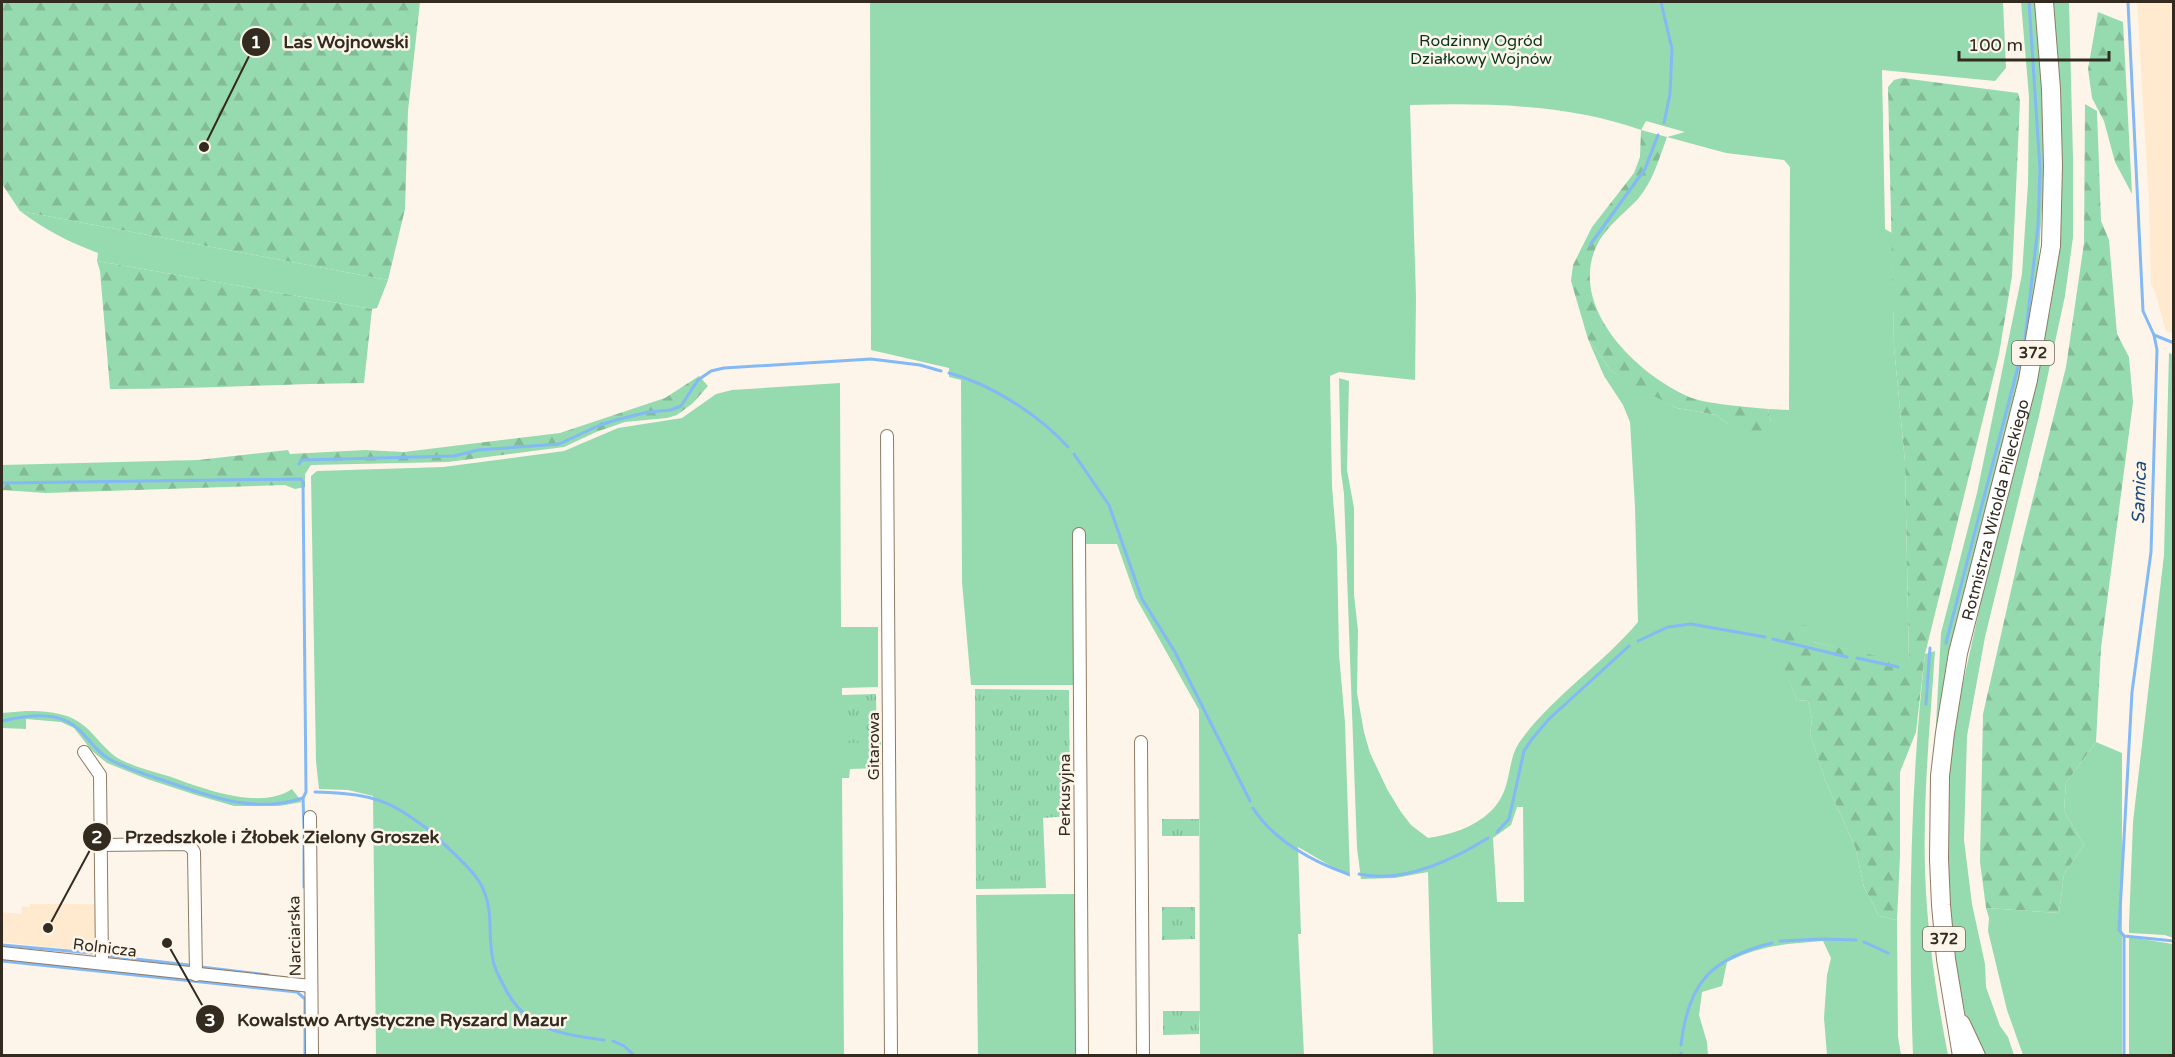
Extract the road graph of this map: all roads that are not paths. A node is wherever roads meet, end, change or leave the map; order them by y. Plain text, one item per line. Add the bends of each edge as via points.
1 (2044, 2) edge
2 (887, 436) dead end
3 (1079, 534) dead end
4 (1141, 742) dead end
5 (84, 752) dead end
6 (310, 817) dead end
7 (100, 845) junction
8 (2, 953) edge
9 (102, 963) junction
10 (196, 975) junction
11 (311, 986) junction
12 (1957, 1017) junction
13 (312, 1056) edge
14 (891, 1056) edge
15 (1082, 1056) edge
16 (1143, 1056) edge
17 (1962, 1056) edge
18 (1976, 1056) edge

1 - 12 main road, Rotmistrza Witolda Pileckiego / 372 via 2051,100 2051,246 2028,380 1958,653 1940,776 1941,905
2 - 14 street, Gitarowa
3 - 15 street, Perkusyjna
4 - 16 street
5 - 7 street via 100,775
6 - 11 street, Narciarska
7 - 9 street
7 - 10 street via 191,847
8 - 9 street, Rolnicza
9 - 10 street, Rolnicza
10 - 11 street, Rolnicza
11 - 13 street, Narciarska
12 - 17 main road, Rotmistrza Witolda Pileckiego / 372
12 - 18 main road, Rotmistrza Witolda Pileckiego / 372

